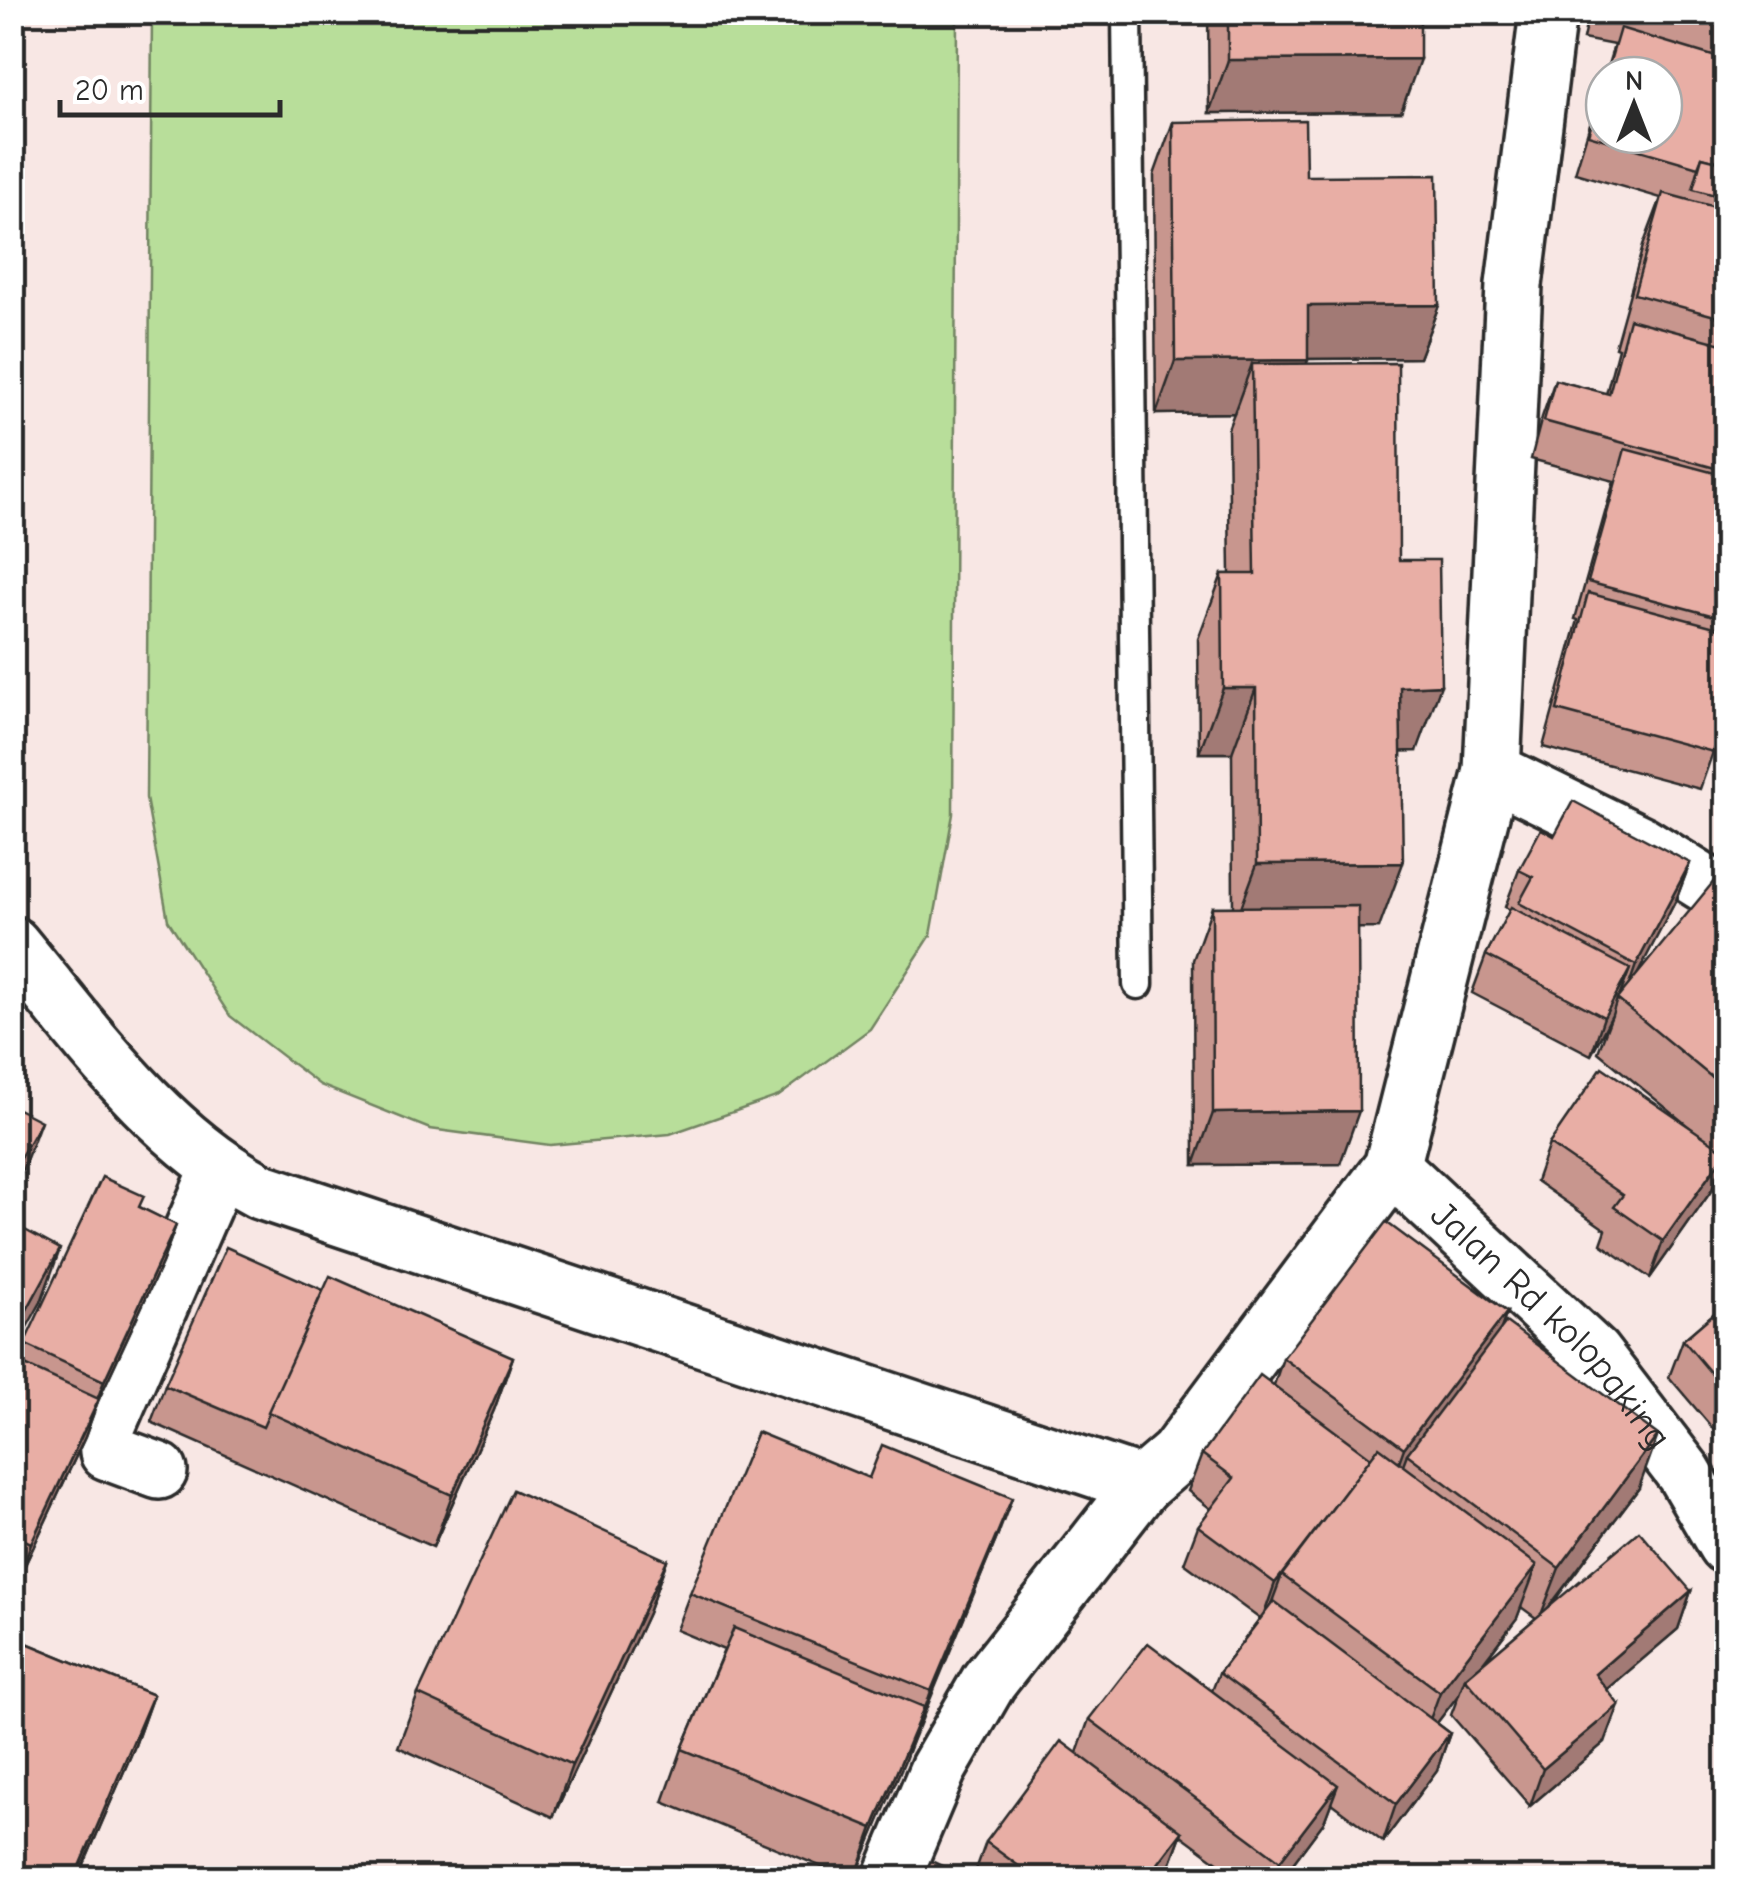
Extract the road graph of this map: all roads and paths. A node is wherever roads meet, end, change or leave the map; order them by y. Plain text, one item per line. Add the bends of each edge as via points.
1 (1128, 12) edge
2 (1548, 12) edge
3 (1492, 771) junction
4 (1726, 897) edge
5 (12, 945) edge
6 (1138, 984) dead end
7 (1392, 1166) junction
8 (218, 1169) junction
9 (158, 1471) dead end
10 (1142, 1485) junction
11 (1726, 1545) edge
12 (892, 1878) edge

1 - 6 lane
2 - 3 street via 1514,285
3 - 4 street via 1641,844
3 - 7 street
5 - 8 street via 116,1070
7 - 10 street via 1177,1455
7 - 11 street, Jalan Rd kolopaking via 1593,1354 1684,1473
8 - 9 street via 106,1429 108,1452
8 - 10 street via 279,1197
10 - 12 street via 988,1681 938,1769

